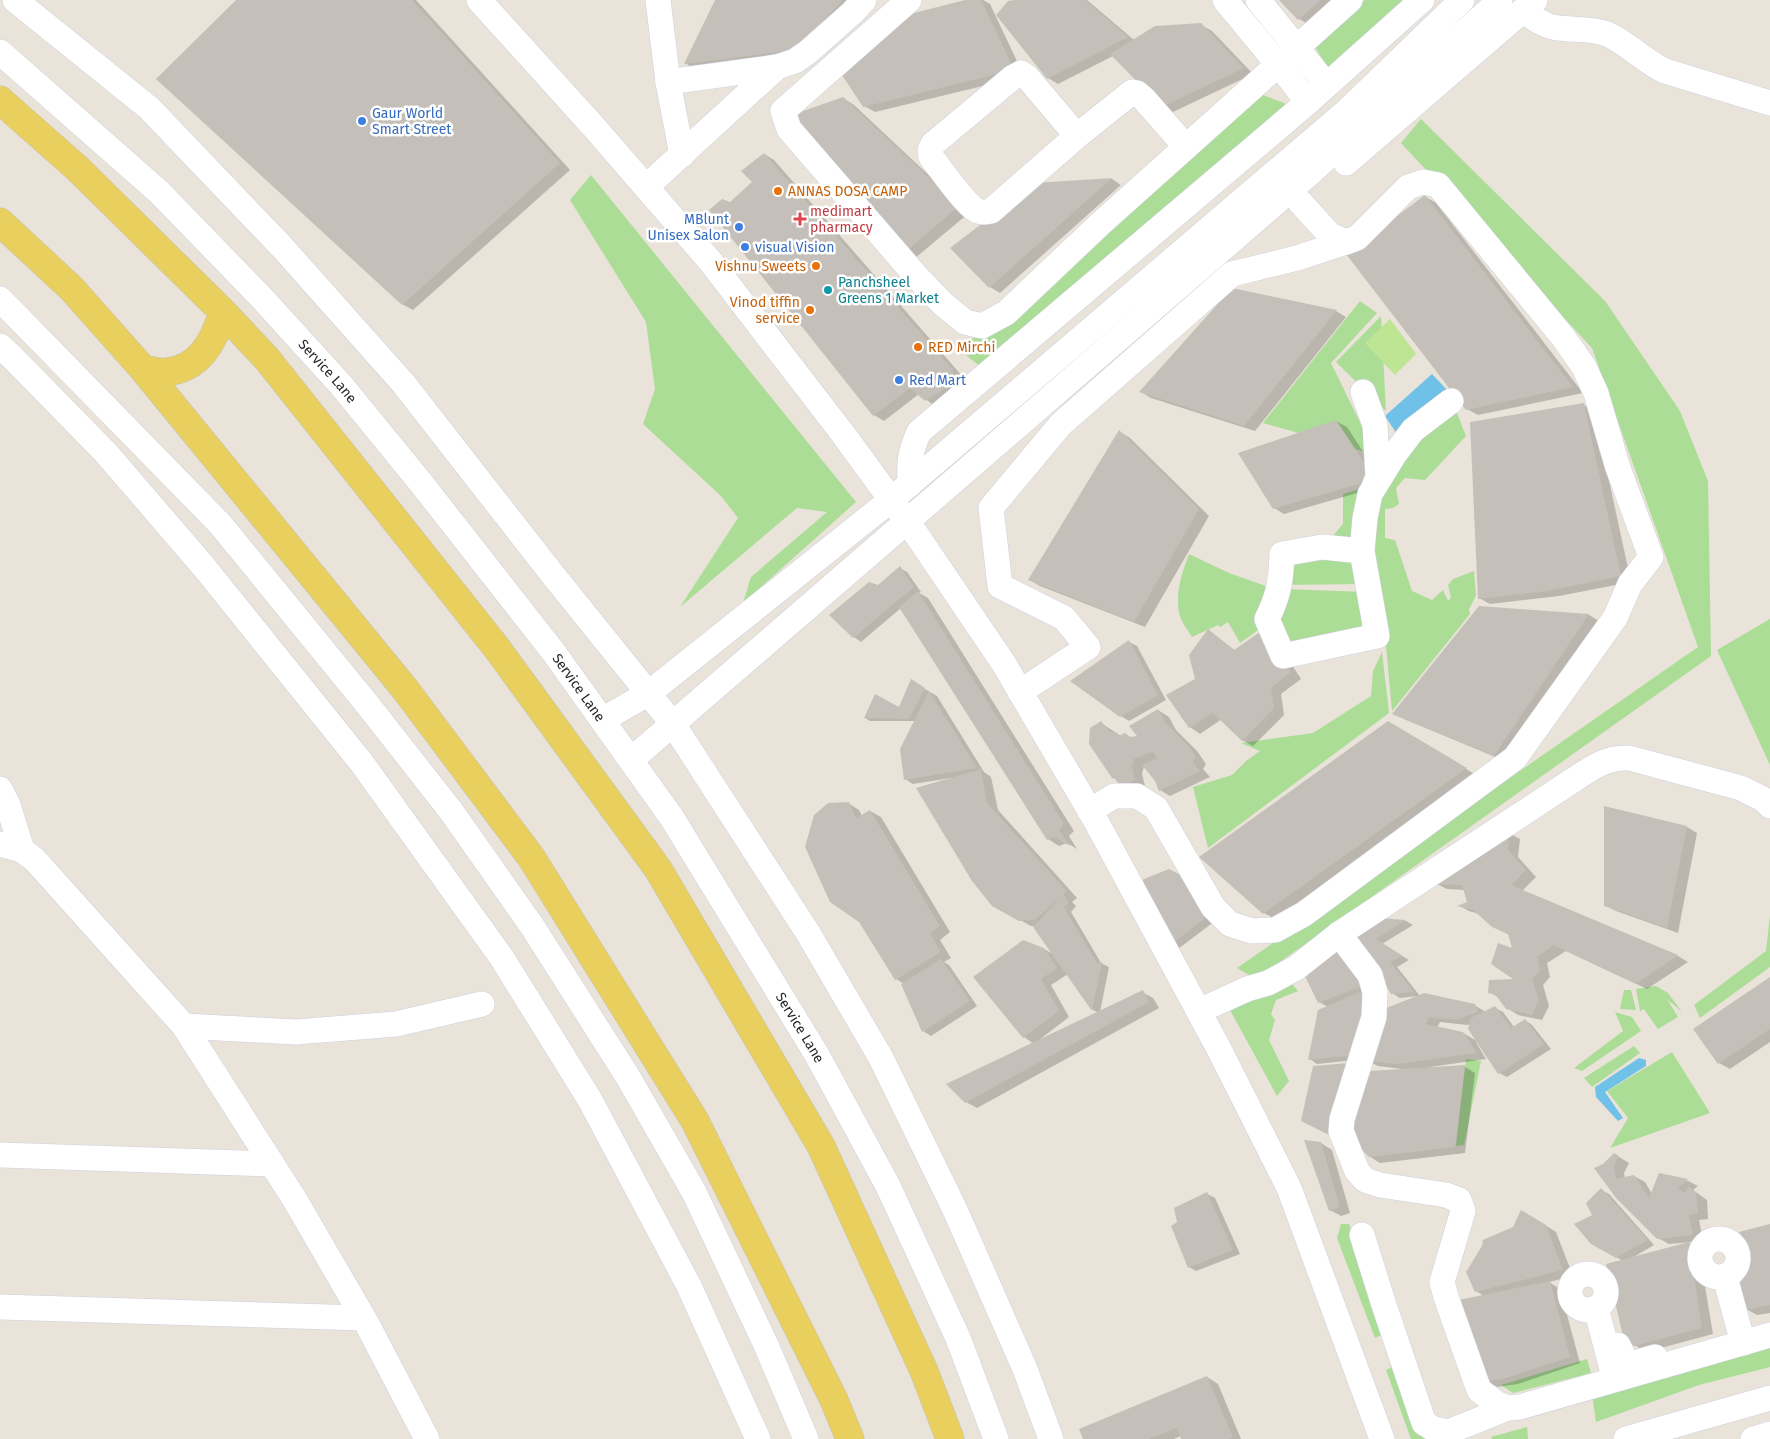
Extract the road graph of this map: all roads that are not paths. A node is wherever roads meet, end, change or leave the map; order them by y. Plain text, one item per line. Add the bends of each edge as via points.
1 (15, 0) edge
2 (479, 0) edge
3 (658, 0) edge
4 (864, 0) edge
5 (909, 0) edge
6 (1225, 0) edge
7 (1258, 0) edge
8 (1350, 0) edge
9 (1422, 0) edge
10 (1462, 0) edge
11 (1500, 0) edge
12 (1529, 5) edge
13 (1297, 48) junction
14 (0, 52) edge
15 (1415, 62) junction
16 (1278, 65) junction
17 (777, 67) junction
18 (668, 82) junction
19 (1326, 84) junction
20 (0, 100) edge
21 (1308, 102) junction
22 (1770, 103) edge
23 (1076, 136) junction
24 (1186, 147) junction
25 (682, 155) junction
26 (646, 187) junction
27 (1300, 202) junction
28 (0, 222) edge
29 (1346, 242) junction
30 (0, 299) edge
31 (223, 312) junction
32 (0, 346) edge
33 (143, 369) junction
34 (1363, 392) dead end
35 (1452, 401) dead end
36 (910, 484) junction
37 (1370, 494) junction
38 (891, 500) junction
39 (910, 526) junction
40 (1362, 551) junction
41 (1020, 692) junction
42 (650, 693) junction
43 (602, 720) junction
44 (673, 724) junction
45 (631, 760) junction
46 (0, 789) edge
47 (1770, 806) edge
48 (1090, 811) junction
49 (11, 847) edge
50 (1339, 934) junction
51 (482, 1004) dead end
52 (1199, 1011) junction
53 (184, 1026) junction
54 (0, 1155) edge
55 (271, 1164) junction
56 (1362, 1235) dead end
57 (1725, 1277) dead end
58 (0, 1307) edge
59 (1596, 1308) dead end
60 (364, 1318) junction
61 (1770, 1326) edge
62 (1770, 1335) edge
63 (1742, 1338) junction
64 (1618, 1346) dead end
65 (1614, 1380) junction
66 (1770, 1398) edge
67 (1508, 1408) junction
68 (1770, 1434) edge
69 (427, 1439) edge
70 (758, 1439) edge
71 (806, 1439) edge
72 (850, 1439) edge
73 (950, 1439) edge
74 (996, 1439) edge
75 (1051, 1439) edge
76 (1382, 1439) edge
77 (1626, 1439) edge
78 (1753, 1439) edge

1 - 42 street via 149,108 282,247 403,382 553,575
2 - 26 street
3 - 18 street
4 - 17 street via 808,52
5 - 24 street via 783,111 789,129 804,147 917,277 965,322 982,326 1006,313
6 - 16 street
7 - 13 street
8 - 13 street
9 - 19 street
10 - 15 street
11 - 15 street
12 - 22 street via 1540,22 1553,27 1604,33 1665,71
12 - 27 street
13 - 16 street
13 - 19 street
14 - 43 street, Service Lane via 159,192 341,384 549,646
15 - 36 street via 1347,111
15 - 39 street via 1310,173
16 - 21 street
16 - 24 street
17 - 18 street
17 - 25 street
18 - 25 street
19 - 21 street
20 - 31 main road via 78,169
21 - 36 street via 919,432 909,462
23 - 23 street via 991,210 984,212 973,209 931,157 930,150 933,144 1021,73
23 - 24 street via 1132,92 1144,99
25 - 26 street
26 - 38 street via 710,260
27 - 29 street via 1330,235
27 - 39 street
28 - 33 main road via 72,289
29 - 41 street via 1232,274 1061,424 991,508 1000,586 1064,618 1088,647
29 - 48 street via 1357,238 1408,188 1423,182 1438,185 1584,367 1596,393 1618,468 1651,557 1630,584 1616,618 1515,758 1304,914 1274,930 1252,931 1230,924 1213,907 1156,808 1136,796 1114,796
30 - 71 street via 220,524 450,811 537,934 628,1077 689,1184 766,1345
31 - 33 main road via 216,333 200,357 172,371
31 - 73 main road via 267,359 496,647 658,869 821,1146 924,1371
32 - 70 street via 106,453 204,567 361,762 502,958 590,1100 689,1286
33 - 72 main road via 405,689 531,856 696,1121 834,1400
34 - 37 street via 1375,425 1378,477
35 - 37 street via 1413,430
36 - 38 street
37 - 40 street
38 - 39 street
38 - 42 street
39 - 41 street
39 - 44 street
40 - 40 street via 1377,636 1283,656 1267,619 1281,584 1282,554 1322,547
41 - 48 street
42 - 43 street
42 - 44 street
43 - 45 street, Service Lane
44 - 45 street
44 - 75 street via 808,933 881,1058 968,1238 1025,1369
45 - 74 street, Service Lane via 672,818 817,1055 888,1186 958,1338
46 - 49 street via 8,805
47 - 50 street via 1742,788 1616,757 1598,764
48 - 52 street
49 - 53 street via 35,860
50 - 52 street via 1296,968
50 - 67 street via 1370,975 1375,992 1374,1017 1341,1131 1357,1171 1364,1180 1459,1200 1464,1211 1442,1282 1479,1390
51 - 53 street via 396,1024 296,1032
52 - 76 street via 1289,1188
53 - 55 street
54 - 55 street
55 - 60 street
56 - 67 street via 1424,1423 1448,1432
57 - 63 street
58 - 60 street
59 - 65 street
60 - 69 street
61 - 63 street
62 - 63 street
63 - 64 street via 1631,1364
63 - 65 street
65 - 67 street
66 - 77 street
68 - 78 street

